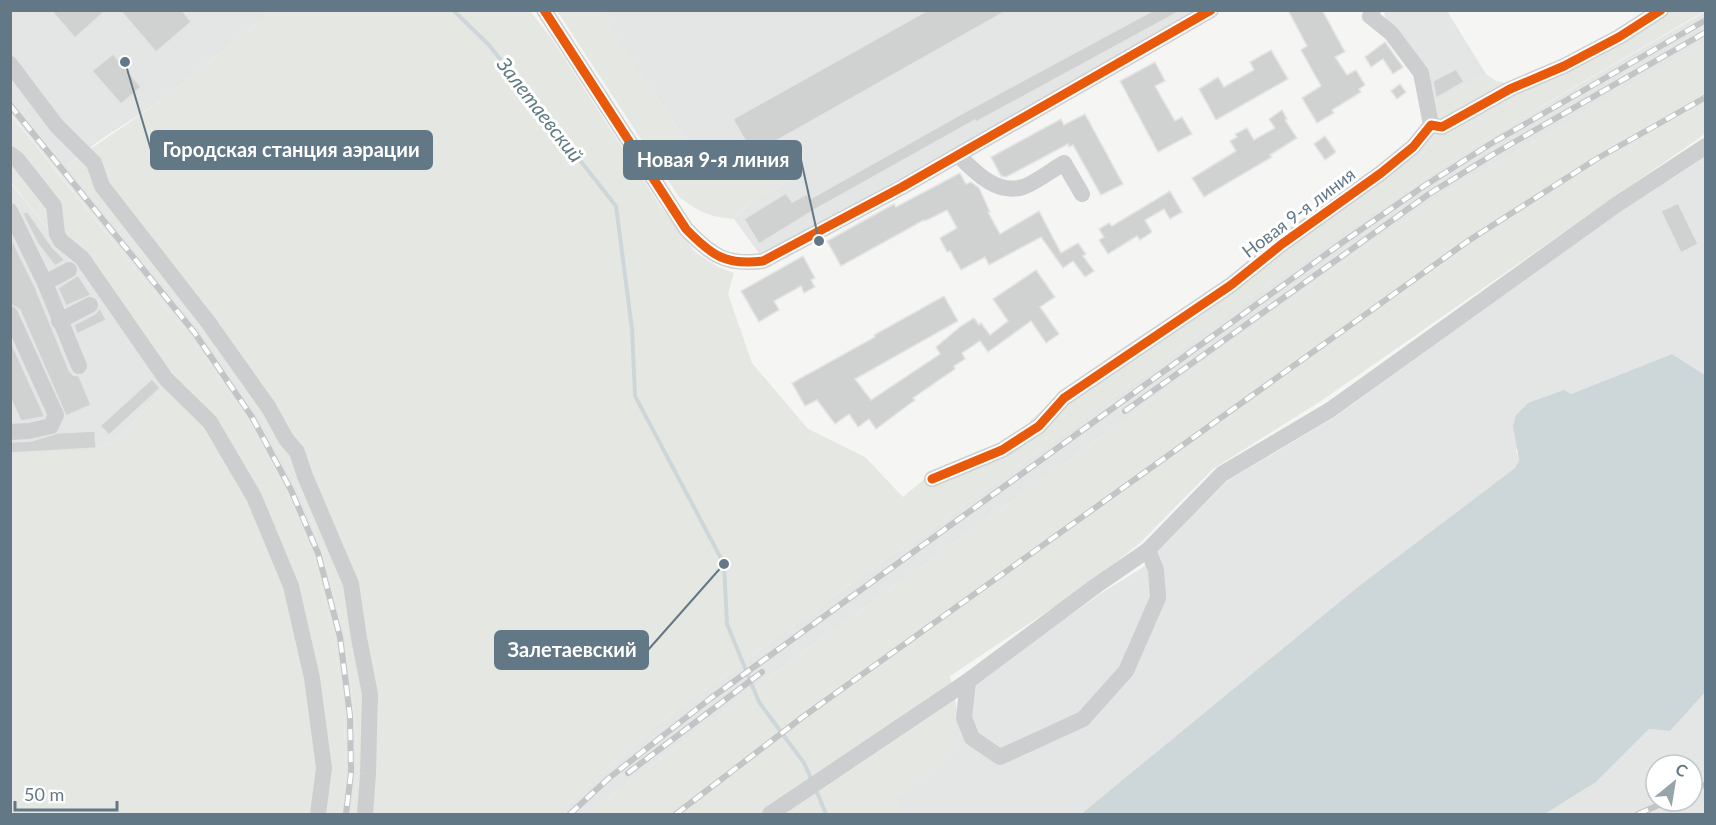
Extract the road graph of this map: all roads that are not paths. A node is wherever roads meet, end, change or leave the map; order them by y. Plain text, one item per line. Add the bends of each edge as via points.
1 (544, 10) edge
2 (1211, 10) edge
3 (1373, 10) edge
4 (1661, 10) edge
5 (10, 64) edge
6 (1431, 125) junction
7 (1706, 146) edge
8 (10, 154) edge
9 (958, 155) junction
10 (1082, 194) dead end
11 (10, 211) edge
12 (69, 270) dead end
13 (45, 283) junction
14 (90, 305) dead end
15 (10, 314) edge
16 (59, 321) junction
17 (79, 366) dead end
18 (12, 429) edge
19 (932, 479) dead end
20 (1148, 550) junction
21 (968, 681) junction
22 (318, 814) edge
23 (364, 814) edge
24 (770, 814) edge

1 - 9 street via 686,229 704,248 725,260 763,261
2 - 9 street
3 - 6 street via 1370,16 1391,33 1421,73
4 - 6 street via 1564,66 1510,88 1442,127
5 - 23 street via 56,125 94,163 102,186 208,322 297,452 351,584 370,694
6 - 19 street, Новая 9-я линия via 1413,147 1381,173 1231,285 1064,398 1039,426 1002,450
7 - 20 street via 1616,205 1330,410 1222,474
8 - 22 street via 54,206 57,234 82,258 166,380 210,422 254,496 291,586 312,678 324,768
9 - 10 street via 998,187 1022,187 1064,163
11 - 13 street
12 - 13 street
13 - 16 street
14 - 16 street
15 - 18 street via 56,415 51,426 29,431
16 - 17 street
20 - 21 street
20 - 21 street via 1156,570 1158,598 1126,671 1083,719 1000,757 972,738 964,718
21 - 24 street

